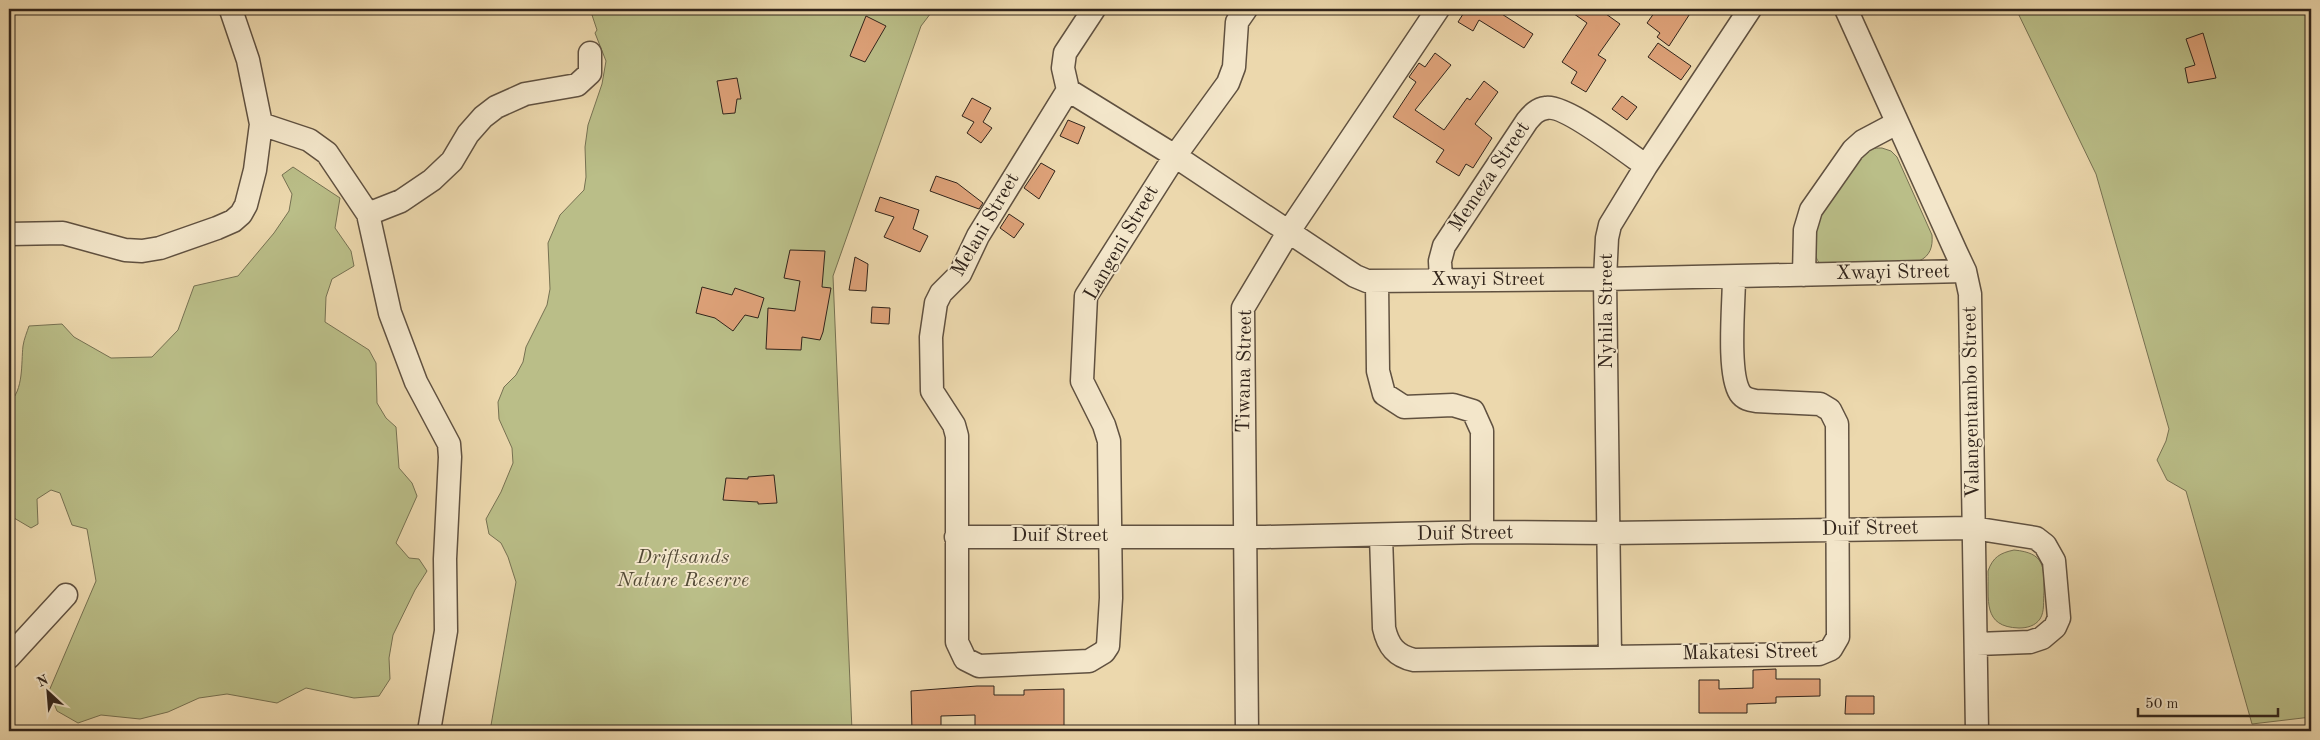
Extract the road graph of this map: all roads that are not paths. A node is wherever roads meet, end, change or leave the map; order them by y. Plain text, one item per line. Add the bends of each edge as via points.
1 (1094, 9) edge
2 (1246, 9) edge
3 (1750, 9) edge
4 (1846, 9) edge
5 (231, 10) dead end
6 (1429, 12) edge
7 (590, 53) dead end
8 (1068, 90) junction
9 (1897, 123) junction
10 (261, 124) junction
11 (1175, 156) junction
12 (1646, 166) junction
13 (368, 214) junction
14 (1289, 231) junction
15 (9, 234) edge
16 (1965, 271) junction
17 (1804, 275) junction
18 (1734, 277) junction
19 (1605, 279) junction
20 (1441, 280) junction
21 (1377, 282) junction
22 (1973, 528) junction
23 (1837, 529) junction
24 (1482, 532) junction
25 (1609, 533) junction
26 (1110, 536) junction
27 (1245, 536) junction
28 (1381, 536) junction
29 (956, 537) junction
30 (66, 595) dead end
31 (1977, 644) junction
32 (1610, 656) junction
33 (9, 657) edge
34 (965, 659) joint
35 (429, 731) edge
36 (1247, 731) edge
37 (1977, 731) edge

1 - 8 street via 1065,53 1063,68
2 - 11 street, Langeni Street via 1237,22 1232,75
3 - 12 street, Nyhila Street
4 - 9 street, Valangentambo Street
5 - 10 street via 248,60
6 - 14 street, Tiwana Street
7 - 13 street via 590,73 578,85 525,94 496,107 483,116 452,161 432,180 401,201
8 - 11 street, Xwayi Street
8 - 29 street, Melani Street via 978,236 960,274 936,303 931,337 932,386 957,436
9 - 16 street, Valangentambo Street
9 - 17 street via 1853,150 1811,210 1805,230
10 - 13 street via 309,140 327,153
10 - 15 street via 246,205 233,222 160,248 142,251 125,250 63,233
11 - 14 street, Xwayi Street
11 - 26 street, Langeni Street via 1086,296 1081,376 1109,441
12 - 19 street, Nyhila Street via 1608,230
12 - 20 street, Memeza Street via 1566,112 1546,107 1538,110 1527,121 1444,246 1440,261
13 - 35 street via 390,313 416,382 449,444 446,631
14 - 21 street, Xwayi Street via 1355,276
14 - 27 street, Tiwana Street via 1243,308
16 - 17 street, Xwayi Street
16 - 22 street, Valangentambo Street via 1970,294
17 - 18 street, Xwayi Street
18 - 19 street, Xwayi Street
18 - 23 street, Makatesi Street via 1734,374 1740,394 1756,402 1820,404 1835,416
19 - 20 street, Xwayi Street
19 - 25 street, Nyhila Street
20 - 21 street, Xwayi Street
21 - 24 street via 1378,371 1384,394 1404,407 1453,405 1473,411 1482,431
22 - 23 street, Duif Street
22 - 31 street, Valangentambo Street
22 - 31 street, Duif Street via 2036,538 2045,545 2054,560 2059,618 2055,627 2042,638 2030,642
23 - 25 street, Duif Street
23 - 32 street, Makatesi Street via 1838,637 1826,652
24 - 25 street, Duif Street
24 - 28 street, Duif Street
25 - 32 street, Nyhila Street
26 - 27 street, Duif Street
26 - 29 street, Duif Street
26 - 34 street, Langeni Street via 1109,638 1104,652 1089,661 993,666 979,666
27 - 28 street, Duif Street
27 - 36 street, Tiwana Street
28 - 32 street, Makatesi Street via 1386,640 1403,658
29 - 34 street, Melani Street via 957,642
30 - 33 street
31 - 37 street, Valangentambo Street

